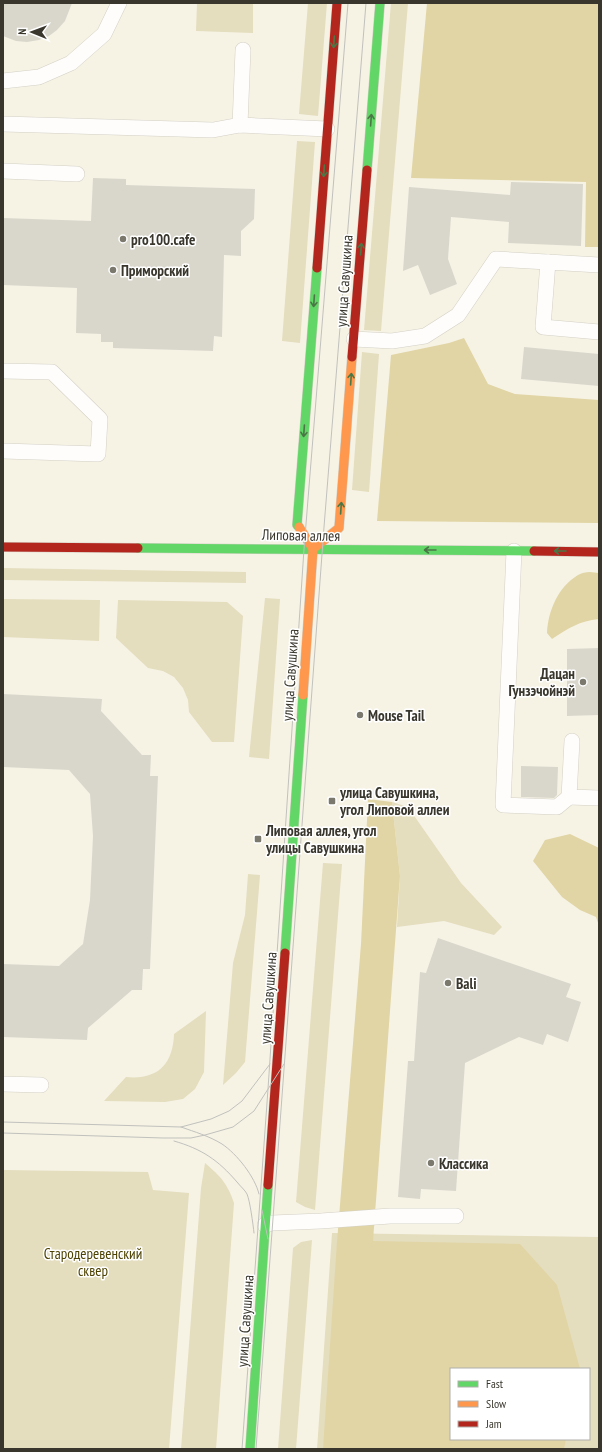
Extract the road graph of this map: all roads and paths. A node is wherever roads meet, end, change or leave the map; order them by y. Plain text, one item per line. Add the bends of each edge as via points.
1 (118, 3) edge
2 (337, 3) edge
3 (380, 3) edge
4 (243, 50) dead end
5 (3, 81) edge
6 (3, 124) edge
7 (240, 125) junction
8 (327, 130) junction
9 (3, 171) edge
10 (77, 174) dead end
11 (548, 262) junction
12 (599, 265) edge
13 (599, 332) edge
14 (354, 339) junction
15 (3, 371) edge
16 (3, 450) edge
17 (3, 547) edge
18 (313, 549) junction
19 (514, 551) junction
20 (599, 552) edge
21 (572, 741) dead end
22 (569, 796) junction
23 (599, 798) edge
24 (3, 1084) edge
25 (41, 1085) dead end
26 (456, 1216) dead end
27 (265, 1225) junction
28 (250, 1449) edge

1 - 5 lane via 104,34 71,63 38,77
2 -> 8 main road, улица Савушкина
14 -> 3 main road, улица Савушкина
4 - 7 lane
6 - 7 lane via 213,130
7 - 8 lane
8 -> 18 main road, улица Савушкина via 297,525
9 - 10 lane
11 - 12 lane
11 - 13 lane via 543,327
11 - 14 lane via 496,259 458,315 425,336 392,342
18 -> 14 main road, улица Савушкина via 339,528
15 - 16 lane via 52,372 100,419 98,454
17 - 18 main road, Липовая аллея
19 -> 18 main road, Липовая аллея
18 - 27 main road, улица Савушкина
20 -> 19 main road, Липовая аллея
19 - 22 lane via 503,805 557,807
21 - 22 lane
22 - 23 lane
24 - 25 lane
26 - 27 lane via 390,1216
27 - 28 main road, улица Савушкина

